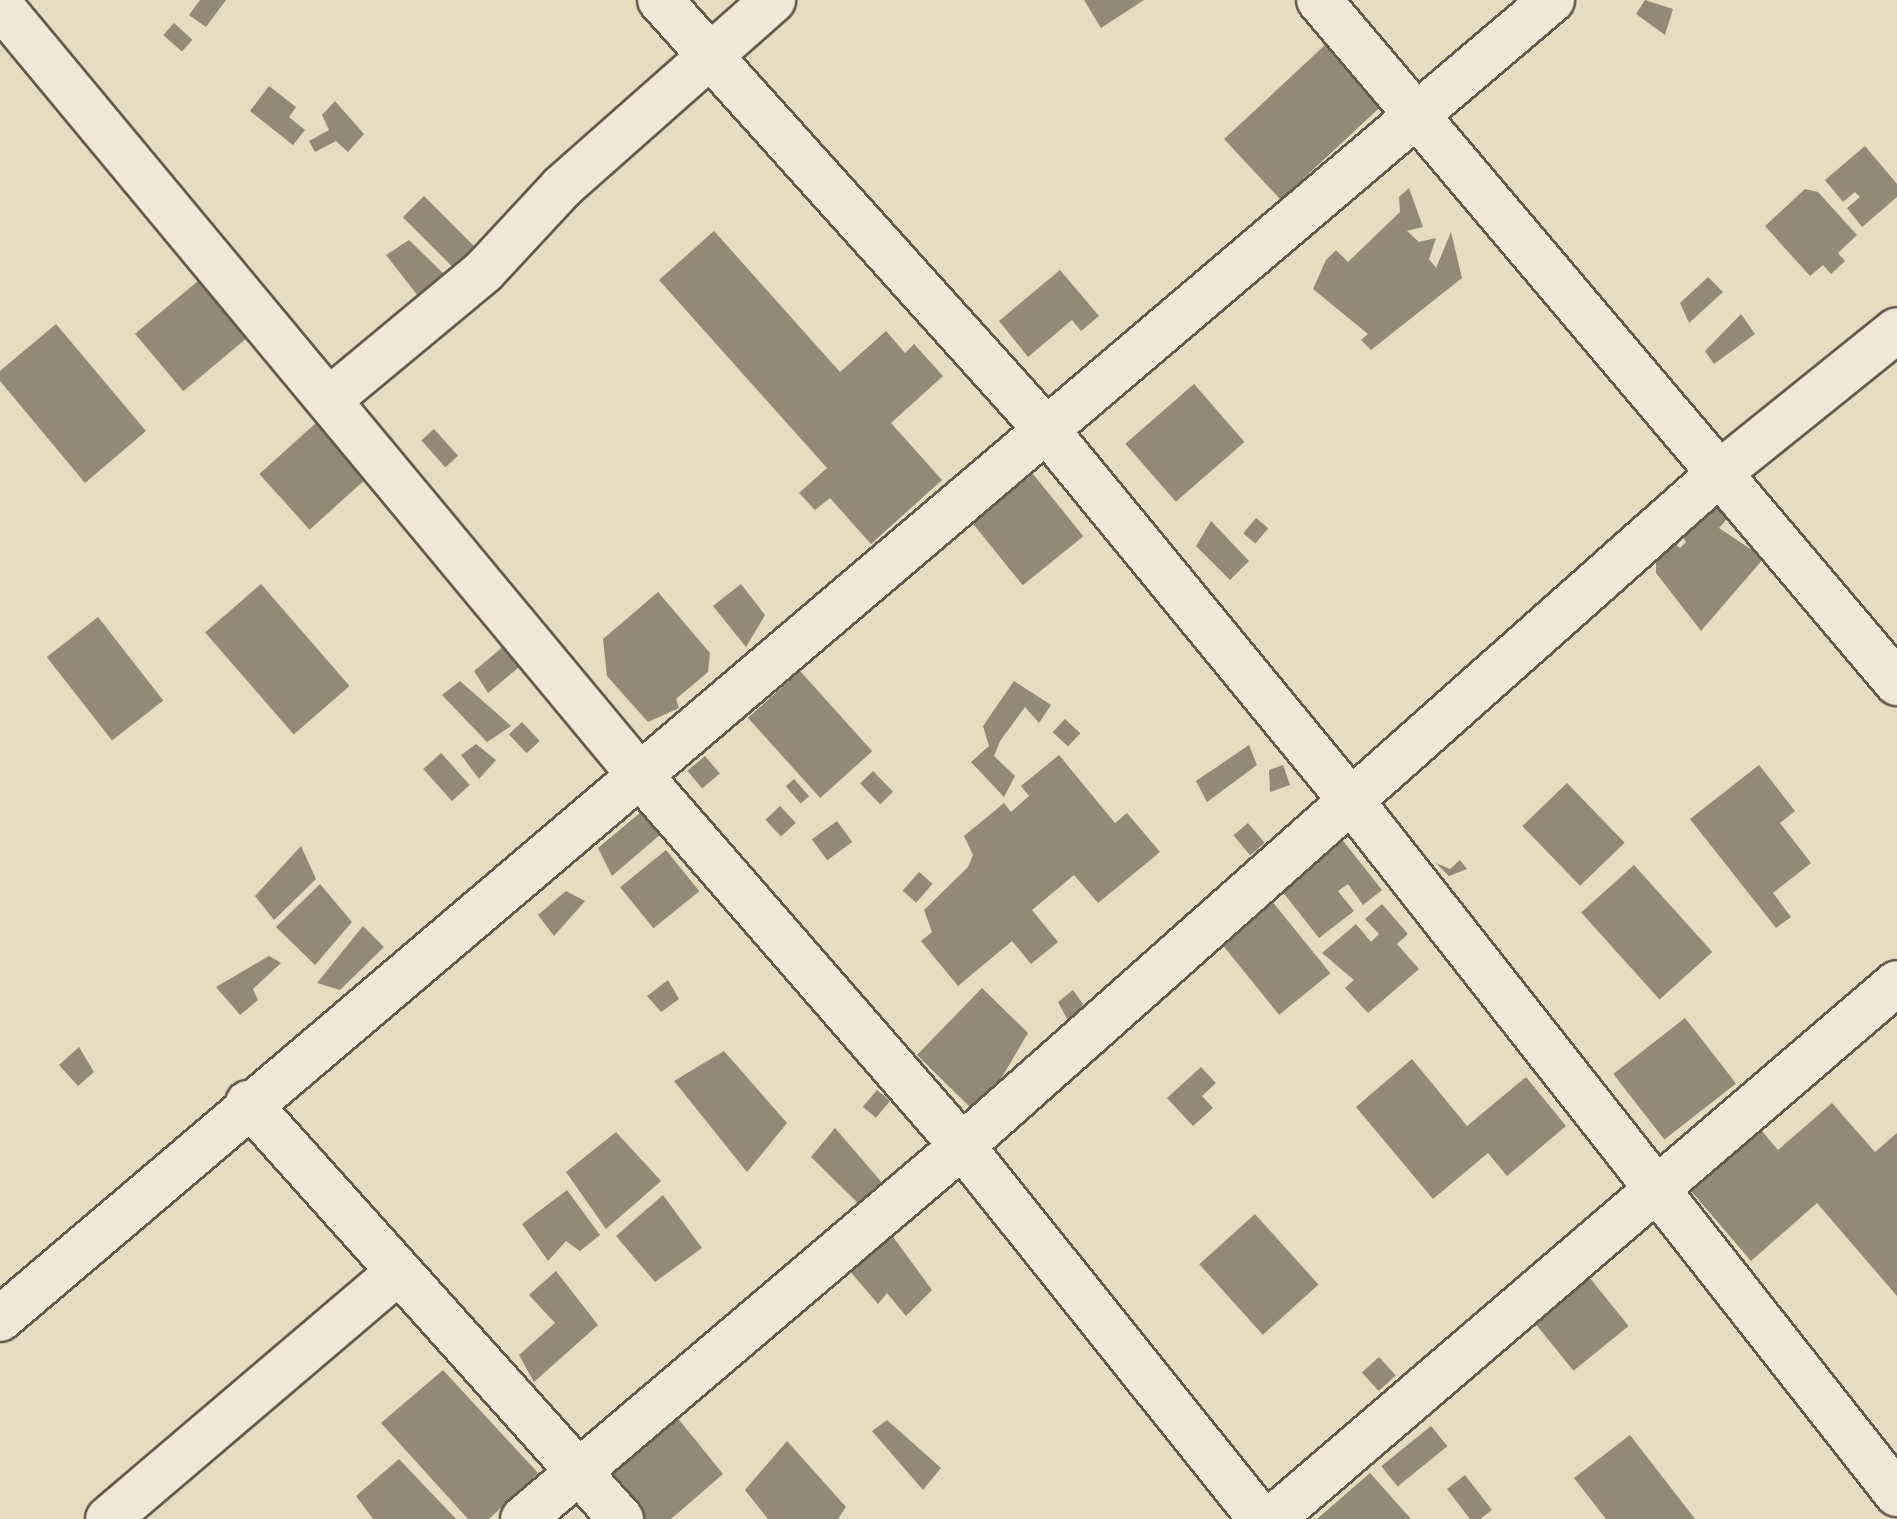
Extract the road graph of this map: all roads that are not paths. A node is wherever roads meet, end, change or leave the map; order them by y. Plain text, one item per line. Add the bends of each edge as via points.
1 (660, 0) edge
2 (773, 0) edge
3 (1319, 0) edge
4 (1552, 0) edge
5 (0, 5) edge
6 (710, 56) junction
7 (1418, 112) junction
8 (1897, 330) edge
9 (330, 399) junction
10 (1044, 427) junction
11 (1723, 470) junction
12 (1897, 683) edge
13 (637, 772) junction
14 (1352, 802) junction
15 (1897, 983) edge
16 (248, 1103) junction
17 (962, 1146) junction
18 (1654, 1190) junction
19 (398, 1272) junction
20 (0, 1319) edge
21 (578, 1473) junction
22 (1897, 1494) edge
23 (108, 1519) edge
24 (523, 1519) edge
25 (621, 1519) edge
26 (1261, 1519) edge
27 (1272, 1519) edge

1 - 6 street
2 - 6 street
3 - 7 street
4 - 7 street
5 - 9 street
6 - 9 street via 562,187 484,271
6 - 10 street
7 - 10 street
7 - 11 street
8 - 11 street
9 - 13 street
10 - 13 street
10 - 14 street
11 - 12 street
11 - 14 street
13 - 16 street
13 - 17 street
14 - 17 street via 1079,1035
14 - 18 street
15 - 18 street
16 - 19 street
16 - 20 street
17 - 21 street
17 - 26 street
18 - 22 street
18 - 27 street
19 - 21 street
19 - 23 street
21 - 24 street
21 - 25 street

